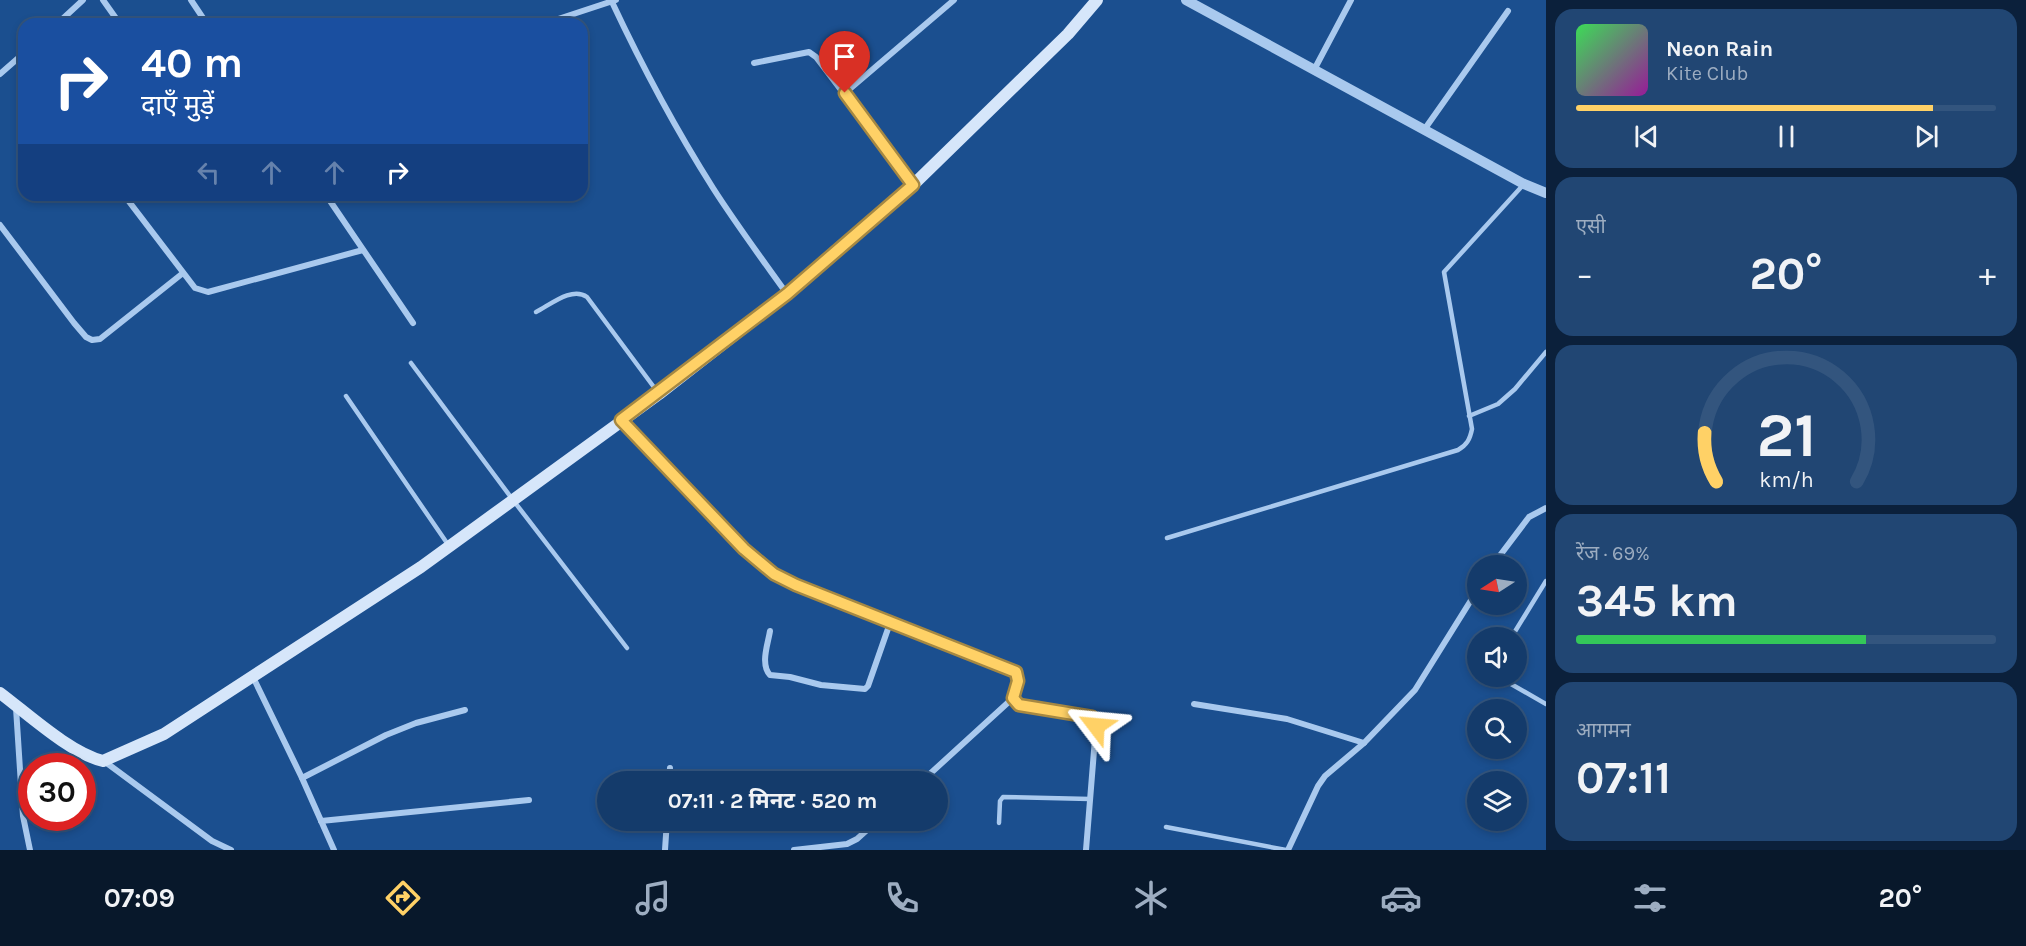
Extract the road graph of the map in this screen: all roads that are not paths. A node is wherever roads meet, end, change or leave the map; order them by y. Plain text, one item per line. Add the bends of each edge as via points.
1 (84, 0) edge
2 (103, 0) edge
3 (190, 0) edge
4 (954, 0) edge
5 (1097, 0) edge
6 (1186, 0) edge
7 (1351, 0) edge
8 (614, 1) edge
9 (1508, 11) dead end
10 (64, 18) edge
11 (116, 18) edge
12 (203, 18) edge
13 (562, 18) edge
14 (18, 61) edge
15 (754, 63) dead end
16 (1314, 70) junction
17 (0, 74) edge
18 (845, 93) junction
19 (1424, 130) junction
20 (1524, 184) junction
21 (913, 185) junction
22 (1546, 193) edge
23 (129, 201) edge
24 (330, 201) edge
25 (0, 225) edge
26 (363, 250) junction
27 (183, 273) junction
28 (787, 294) junction
29 (536, 312) dead end
30 (413, 323) dead end
31 (1546, 352) edge
32 (411, 363) dead end
33 (658, 394) junction
34 (346, 396) dead end
35 (1469, 416) junction
36 (621, 420) junction
37 (513, 500) junction
38 (1546, 508) edge
39 (1167, 538) dead end
40 (449, 546) junction
41 (1500, 555) edge
42 (1546, 581) edge
43 (1467, 607) edge
44 (890, 623) junction
45 (1517, 627) edge
46 (770, 631) dead end
47 (627, 648) dead end
48 (253, 676) junction
49 (1516, 687) edge
50 (0, 693) edge
51 (1013, 698) junction
52 (1194, 704) dead end
53 (1546, 704) edge
54 (16, 705) junction
55 (465, 710) dead end
56 (1364, 743) junction
57 (103, 761) junction
58 (670, 768) dead end
59 (670, 771) edge
60 (933, 771) edge
61 (302, 778) junction
62 (1090, 799) junction
63 (529, 800) dead end
64 (321, 821) junction
65 (999, 823) dead end
66 (1166, 827) dead end
67 (666, 831) edge
68 (866, 831) edge
69 (30, 850) edge
70 (231, 850) edge
71 (334, 850) edge
72 (665, 850) edge
73 (794, 850) edge
74 (1086, 850) edge
75 (1287, 850) edge

1 - 10 street
2 - 11 street
3 - 12 street
4 - 18 street
5 - 21 main road via 1068,34
6 - 16 street
7 - 16 street
8 - 13 street
8 - 28 street via 668,113 714,190
9 - 19 street
14 - 17 street
15 - 18 street via 809,52
16 - 19 street
18 - 21 street
19 - 20 street
20 - 22 street
20 - 35 lane via 1444,272
21 - 28 main road
23 - 27 street
24 - 26 street
25 - 27 street via 74,323 92,340 100,339
26 - 27 street via 208,292 195,288
26 - 30 street
28 - 33 main road
29 - 33 lane via 571,293 587,297
31 - 35 lane via 1498,404
32 - 37 lane
33 - 36 main road
34 - 40 lane
35 - 39 lane via 1470,438 1458,450
36 - 37 main road
36 - 44 street via 744,549 774,574
37 - 40 main road
37 - 47 lane
38 - 41 street via 1529,517
40 - 48 main road
42 - 45 lane
43 - 56 street via 1415,690
44 - 46 street via 865,688 770,675 764,661
44 - 51 street via 1016,672 1018,681
48 - 57 main road via 164,734
48 - 61 street
49 - 53 lane
50 - 54 main road
51 - 60 street
51 - 62 street via 1019,705 1092,717 1096,726
52 - 56 street via 1287,719
54 - 57 main road via 85,755
54 - 69 street via 22,816
55 - 61 street via 386,735
56 - 75 street via 1325,776
57 - 70 street via 212,842
58 - 59 street
61 - 64 street
62 - 65 lane via 1003,796
62 - 74 street
63 - 64 street
64 - 71 street
66 - 75 lane
67 - 72 street
68 - 73 street via 848,844

